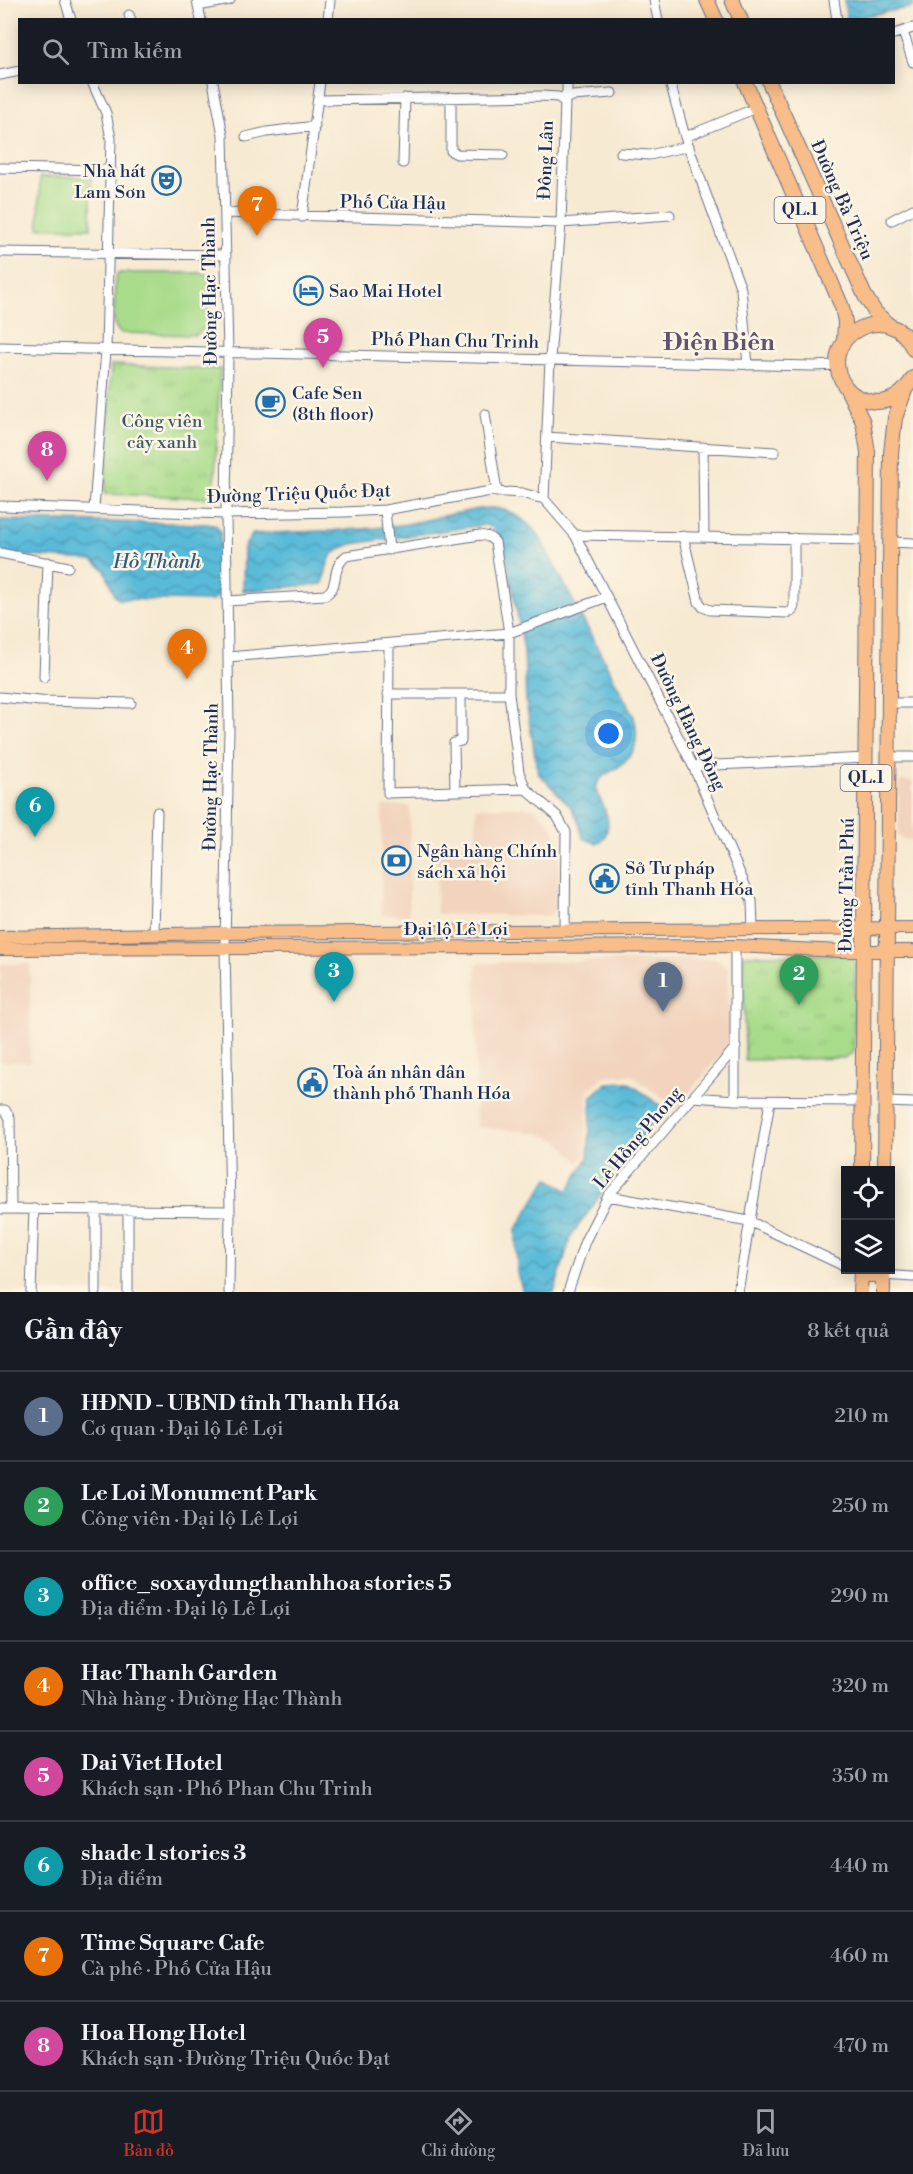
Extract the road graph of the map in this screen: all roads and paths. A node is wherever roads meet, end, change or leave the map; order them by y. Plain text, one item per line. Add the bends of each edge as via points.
1 (64, 0) edge
2 (230, 0) edge
3 (330, 0) edge
4 (654, 0) edge
5 (708, 0) edge
6 (732, 0) edge
7 (834, 0) edge
8 (198, 3) edge
9 (70, 18) edge
10 (201, 18) edge
11 (328, 18) edge
12 (658, 18) edge
13 (715, 18) edge
14 (740, 18) edge
15 (837, 18) edge
16 (913, 28) edge
17 (898, 33) edge
18 (913, 62) edge
19 (18, 71) edge
20 (0, 75) edge
21 (95, 84) edge
22 (213, 84) edge
23 (320, 84) edge
24 (567, 84) edge
25 (671, 84) edge
26 (746, 84) edge
27 (771, 84) edge
28 (612, 93) dead end
29 (405, 98) junction
30 (451, 98) junction
31 (318, 100) junction
32 (563, 100) junction
33 (756, 108) junction
34 (315, 126) junction
35 (246, 137) dead end
36 (687, 142) junction
37 (621, 153) dead end
38 (502, 155) dead end
39 (403, 163) dead end
40 (0, 168) edge
41 (111, 170) junction
42 (913, 209) edge
43 (225, 213) junction
44 (670, 215) dead end
45 (302, 217) junction
46 (892, 220) dead end
47 (561, 223) junction
48 (0, 252) edge
49 (108, 253) junction
50 (226, 255) junction
51 (890, 326) junction
52 (844, 341) junction
53 (912, 343) edge
54 (0, 347) edge
55 (106, 350) junction
56 (228, 353) junction
57 (550, 359) junction
58 (748, 364) junction
59 (837, 365) junction
60 (909, 384) edge
61 (847, 389) junction
62 (485, 414) dead end
63 (547, 437) junction
64 (703, 447) junction
65 (775, 452) dead end
66 (497, 492) junction
67 (544, 500) junction
68 (0, 506) edge
69 (94, 509) junction
70 (226, 514) junction
71 (385, 515) junction
72 (575, 535) junction
73 (683, 536) junction
74 (704, 537) junction
75 (794, 538) junction
76 (868, 540) junction
77 (891, 542) junction
78 (913, 543) edge
79 (389, 550) junction
80 (0, 553) edge
81 (48, 562) junction
82 (68, 567) dead end
83 (607, 597) junction
84 (227, 601) junction
85 (509, 633) junction
86 (389, 644) junction
87 (867, 648) junction
88 (890, 649) junction
89 (228, 657) junction
90 (44, 677) dead end
91 (388, 693) junction
92 (461, 693) junction
93 (509, 694) junction
94 (0, 697) edge
95 (890, 703) junction
96 (131, 704) dead end
97 (913, 704) edge
98 (889, 757) junction
99 (913, 757) edge
100 (866, 758) junction
101 (693, 766) junction
102 (526, 789) junction
103 (455, 791) junction
104 (157, 812) dead end
105 (865, 928) junction
106 (888, 928) junction
107 (913, 928) edge
108 (753, 929) junction
109 (565, 930) junction
110 (492, 931) junction
111 (225, 933) junction
112 (154, 934) junction
113 (0, 937) edge
114 (735, 946) junction
115 (492, 947) junction
116 (225, 948) junction
117 (0, 949) edge
118 (865, 951) junction
119 (887, 951) junction
120 (913, 951) edge
121 (736, 1047) junction
122 (693, 1098) junction
123 (735, 1100) junction
124 (770, 1101) junction
125 (863, 1101) junction
126 (885, 1102) junction
127 (913, 1103) edge
128 (0, 1110) edge
129 (862, 1166) edge
130 (885, 1166) edge
131 (608, 1196) junction
132 (0, 1209) edge
133 (11, 1209) junction
134 (34, 1209) junction
135 (96, 1210) junction
136 (128, 1210) junction
137 (230, 1211) junction
138 (749, 1221) junction
139 (841, 1265) edge
140 (857, 1274) edge
141 (883, 1274) edge
142 (895, 1274) edge
143 (913, 1277) edge
144 (32, 1292) edge
145 (96, 1292) edge
146 (128, 1292) edge
147 (229, 1292) edge
148 (568, 1292) edge
149 (738, 1292) edge
150 (860, 1292) edge
151 (883, 1292) edge

1 - 9 street
2 - 8 street
3 - 11 street
4 - 12 street
5 - 13 highway
6 - 14 highway
7 - 15 street
8 - 10 street
16 - 17 street
17 - 18 street
19 - 20 street
21 - 41 street via 108,122
22 - 43 street, Đường Hạc Thành via 223,135
23 - 31 street
24 - 32 street
25 - 36 street
26 - 33 highway, QL.1
27 - 51 highway, Đường Bà Triệu / QL.1 via 865,296
28 - 32 street
29 - 30 street, Đông Lân
29 - 31 street, Đông Lân
29 - 39 street
30 - 32 street, Đông Lân via 542,96
30 - 38 street via 451,151
31 - 34 street
32 - 47 street, Đông Lân
33 - 36 street
33 - 52 highway, QL.1 via 842,307
34 - 35 street
34 - 45 street
36 - 37 street via 649,155
36 - 58 street via 741,289
40 - 41 street
41 - 49 street
42 - 46 street
43 - 45 street, Phố Cửa Hậu
43 - 50 street, Đường Hạc Thành
44 - 47 street, Phố Cửa Hậu
45 - 47 street, Phố Cửa Hậu
47 - 57 street, Đông Lân
48 - 49 street
49 - 50 street
49 - 55 street
50 - 56 street, Đường Hạc Thành
51 - 52 highway via 865,326
51 - 53 highway, Đường Bà Triệu
52 - 59 highway
54 - 55 street, Phố Phan Chu Trinh
55 - 56 street, Phố Phan Chu Trinh
55 - 69 street
56 - 57 street, Phố Phan Chu Trinh
56 - 70 street, Đường Hạc Thành
57 - 58 street, Phố Phan Chu Trinh
57 - 63 street, Đông Lân
58 - 59 street, Phố Phan Chu Trinh
59 - 61 highway, Đường Trần Phú
60 - 61 highway via 895,398 876,402 857,397
60 - 77 highway, QL.1 via 893,429
61 - 76 highway, Đường Trần Phú / QL.1 via 863,422 868,452
62 - 66 street
63 - 64 street
63 - 67 street, Đông Lân
64 - 65 street
64 - 74 street
66 - 67 street, Đường Triệu Quốc Đạt
66 - 71 street, Đường Triệu Quốc Đạt
67 - 72 street
68 - 69 street, Đường Triệu Quốc Đạt
69 - 70 street, Đường Triệu Quốc Đạt
70 - 71 street, Đường Triệu Quốc Đạt
70 - 84 street, Đường Hạc Thành
71 - 79 street
72 - 73 street
72 - 83 street, Đường Hàng Đồng
73 - 74 street
73 - 75 street via 703,607 788,613 794,606
74 - 75 street
75 - 76 street
76 - 87 highway, Đường Trần Phú / QL.1
77 - 78 street
77 - 88 highway, QL.1
79 - 84 street via 346,556 335,570 331,592 325,595
79 - 85 street via 480,535 489,537 498,552
80 - 81 street
81 - 82 street
81 - 90 street
83 - 85 street
83 - 101 street, Đường Hàng Đồng
84 - 89 street, Đường Hạc Thành
85 - 86 street
85 - 93 street
86 - 89 street
86 - 91 street
87 - 88 highway
87 - 100 highway, Đường Trần Phú / QL.1
88 - 95 highway, QL.1
89 - 111 street, Đường Hạc Thành
91 - 92 street
91 - 103 street via 388,793
92 - 93 street
92 - 103 street via 461,741 454,743
93 - 102 street via 519,772
94 - 96 street
95 - 97 street
95 - 98 highway, QL.1
98 - 99 street
98 - 106 highway, QL.1
100 - 101 street
100 - 105 highway, Đường Trần Phú / QL.1
101 - 108 street, Đường Hàng Đồng via 752,901
102 - 103 street
102 - 109 street via 557,816 566,832
104 - 112 street
105 - 106 main road, Đại lộ Lê Lợi
105 - 108 main road, Đại lộ Lê Lợi
105 - 118 highway, Đường Trần Phú / QL.1
106 - 107 main road, Đại lộ Lê Lợi
106 - 119 highway, QL.1
108 - 109 main road, Đại lộ Lê Lợi
109 - 110 main road, Đại lộ Lê Lợi
110 - 111 main road, Đại lộ Lê Lợi
110 - 115 main road
111 - 112 main road, Đại lộ Lê Lợi
111 - 116 street, Đường Hạc Thành
112 - 113 main road, Đại lộ Lê Lợi
114 - 115 main road, Đại lộ Lê Lợi
114 - 118 main road, Đại lộ Lê Lợi
114 - 121 street
115 - 116 main road, Đại lộ Lê Lợi
116 - 117 main road, Đại lộ Lê Lợi
116 - 137 street, Đường Hạc Thành
118 - 119 main road, Đại lộ Lê Lợi
118 - 125 highway, Đường Trần Phú / QL.1
119 - 120 main road, Đại lộ Lê Lợi
119 - 126 highway, QL.1
121 - 122 street, Lê Hồng Phong
121 - 123 street
122 - 123 street
122 - 131 street, Lê Hồng Phong
123 - 124 street
124 - 125 street
124 - 138 street
125 - 129 highway, Đường Trần Phú / QL.1
126 - 127 street
126 - 130 highway, QL.1
128 - 133 street via 10,1118
131 - 138 street
131 - 148 street, Lê Hồng Phong via 585,1242
132 - 133 street
133 - 134 street
134 - 135 street
134 - 144 street
135 - 136 street
135 - 145 street
136 - 137 street
136 - 146 street
137 - 147 street, Đường Hạc Thành
138 - 139 street
138 - 149 street
140 - 150 highway
141 - 151 highway
142 - 143 street

